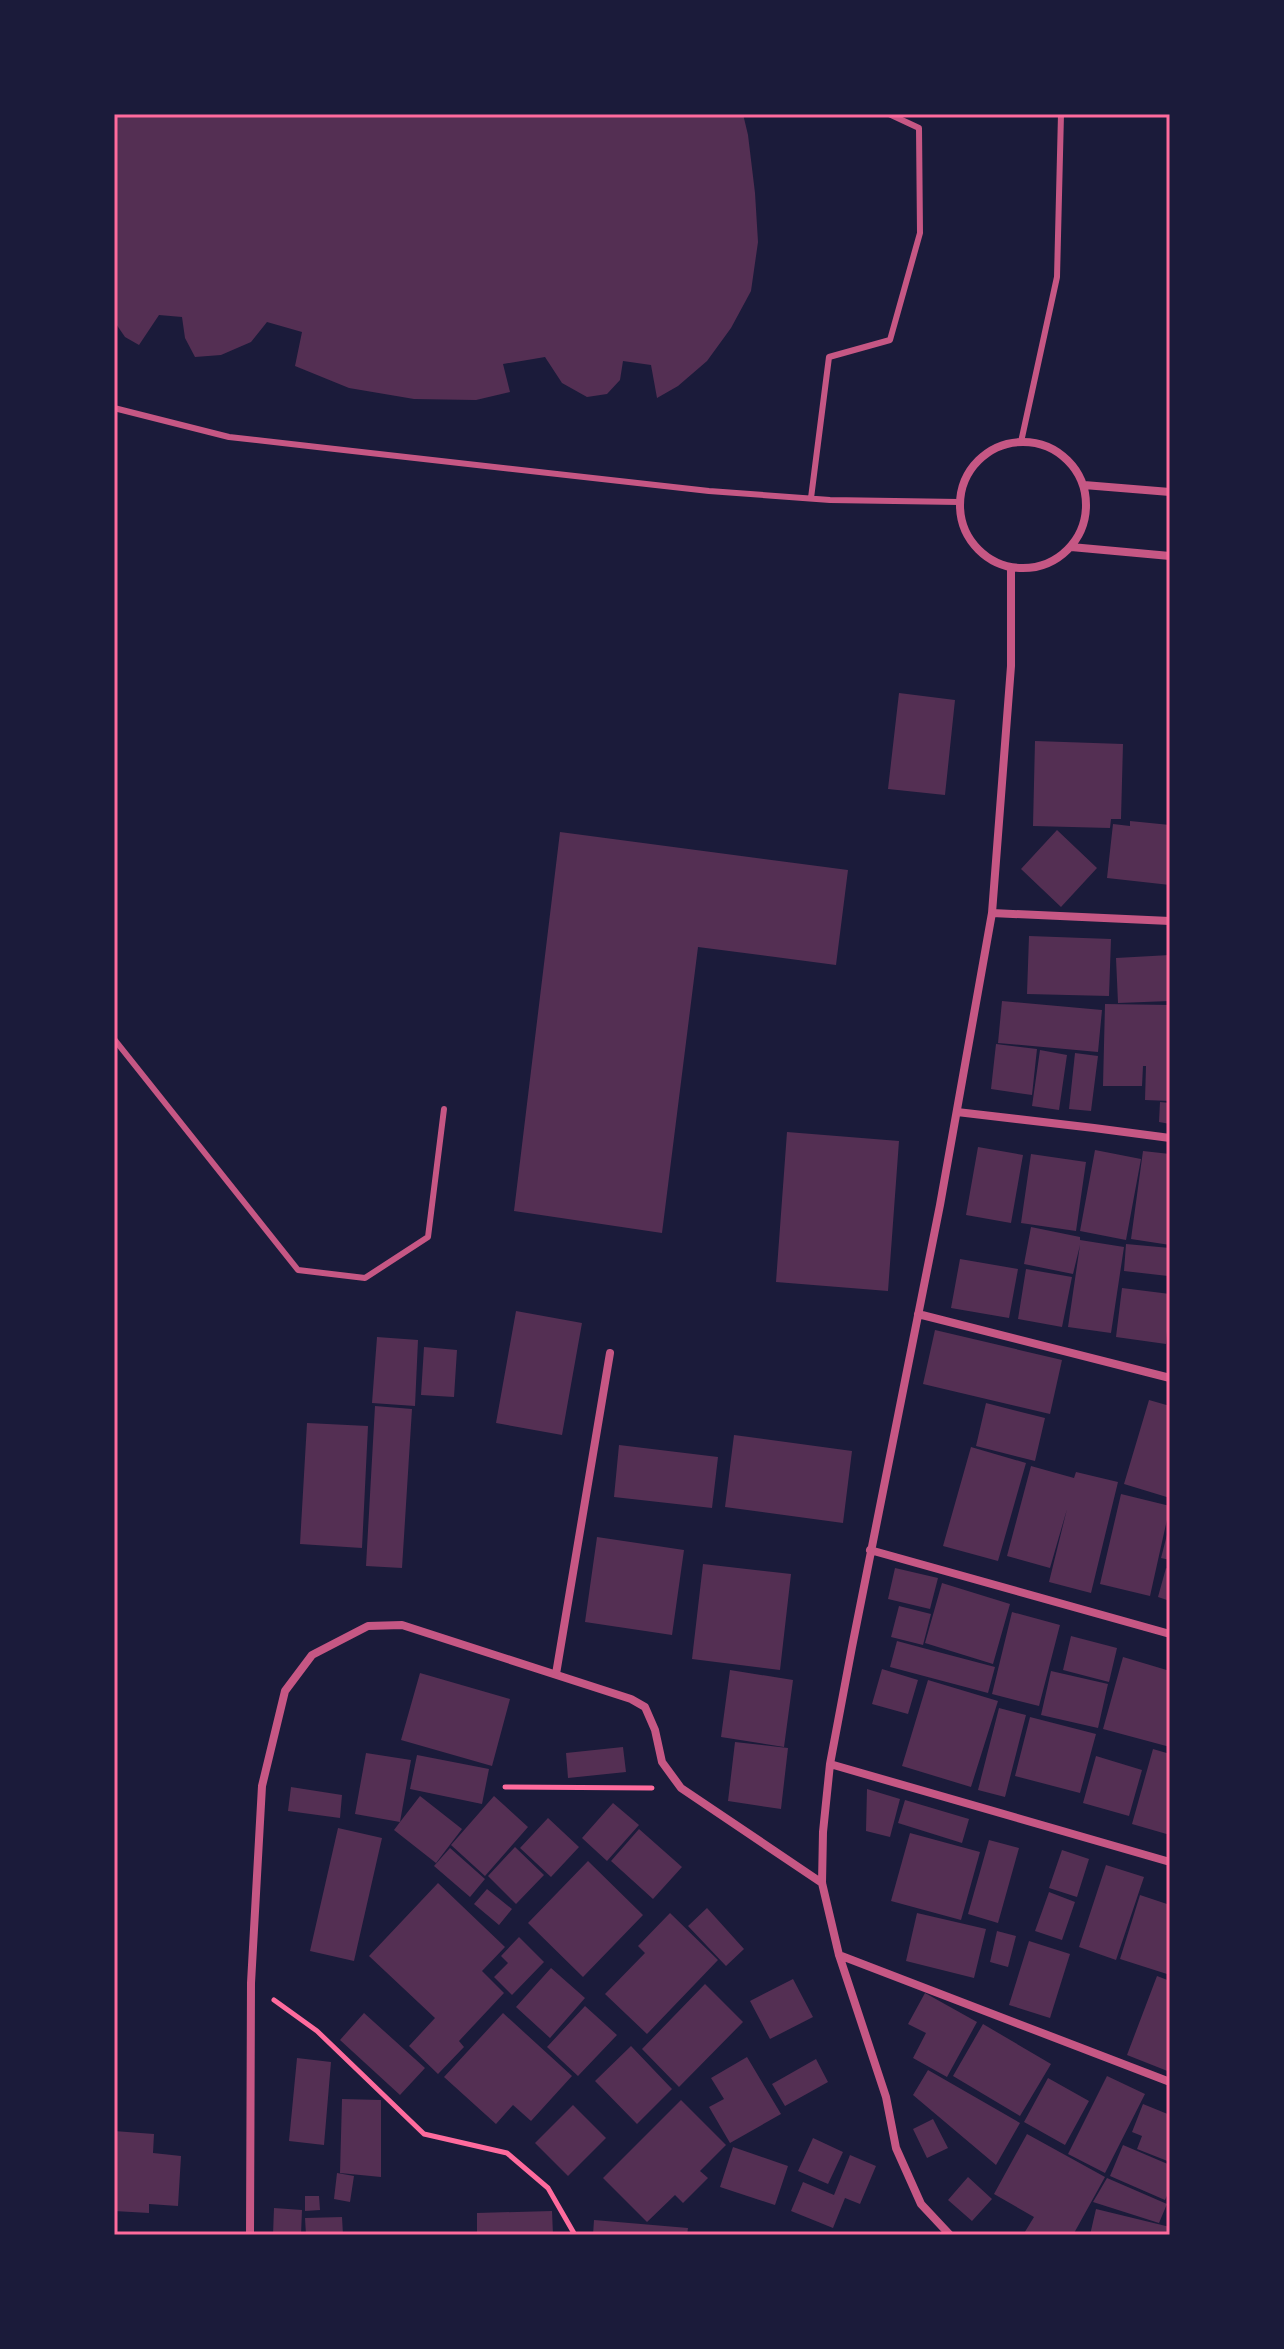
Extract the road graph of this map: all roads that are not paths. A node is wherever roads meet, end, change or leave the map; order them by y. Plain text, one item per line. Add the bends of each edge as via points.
1 (889, 114) edge
2 (1061, 114) edge
3 (114, 408) edge
4 (1021, 442) junction
5 (1084, 485) junction
6 (1170, 492) edge
7 (811, 498) junction
8 (959, 502) junction
9 (1071, 547) junction
10 (1170, 556) edge
11 (1011, 567) junction
12 (992, 913) junction
13 (1170, 921) edge
14 (114, 1039) edge
15 (444, 1109) dead end
16 (957, 1112) junction
17 (1170, 1138) edge
18 (918, 1314) junction
19 (610, 1353) dead end
20 (1170, 1378) edge
21 (870, 1550) junction
22 (1170, 1634) edge
23 (556, 1674) junction
24 (830, 1764) junction
25 (1170, 1862) edge
26 (822, 1883) junction
27 (839, 1955) junction
28 (1170, 2082) edge
29 (250, 2235) edge
30 (950, 2235) edge

1 - 7 lane via 919,128 920,233 890,340 829,357
2 - 4 lane via 1057,277
3 - 7 lane via 229,437
4 - 5 street via 1057,450
4 - 8 street via 993,449 976,462
5 - 6 street
5 - 9 street via 1083,529
7 - 8 lane
8 - 11 street via 973,544 990,559
9 - 10 street
9 - 11 street via 1054,561 1033,568
11 - 12 street via 1011,666
12 - 13 street
12 - 16 street
14 - 15 lane via 298,1270 365,1278 428,1237
16 - 17 street
16 - 18 street
18 - 20 street
18 - 21 street
19 - 23 street
21 - 22 street
21 - 24 street
23 - 26 street via 645,1707 662,1762 681,1788
23 - 29 street via 402,1625 368,1626 312,1655 285,1691 262,1786 251,1983
24 - 25 street
24 - 26 street
26 - 27 street
27 - 28 street
27 - 30 street via 886,2097 896,2148 921,2204

